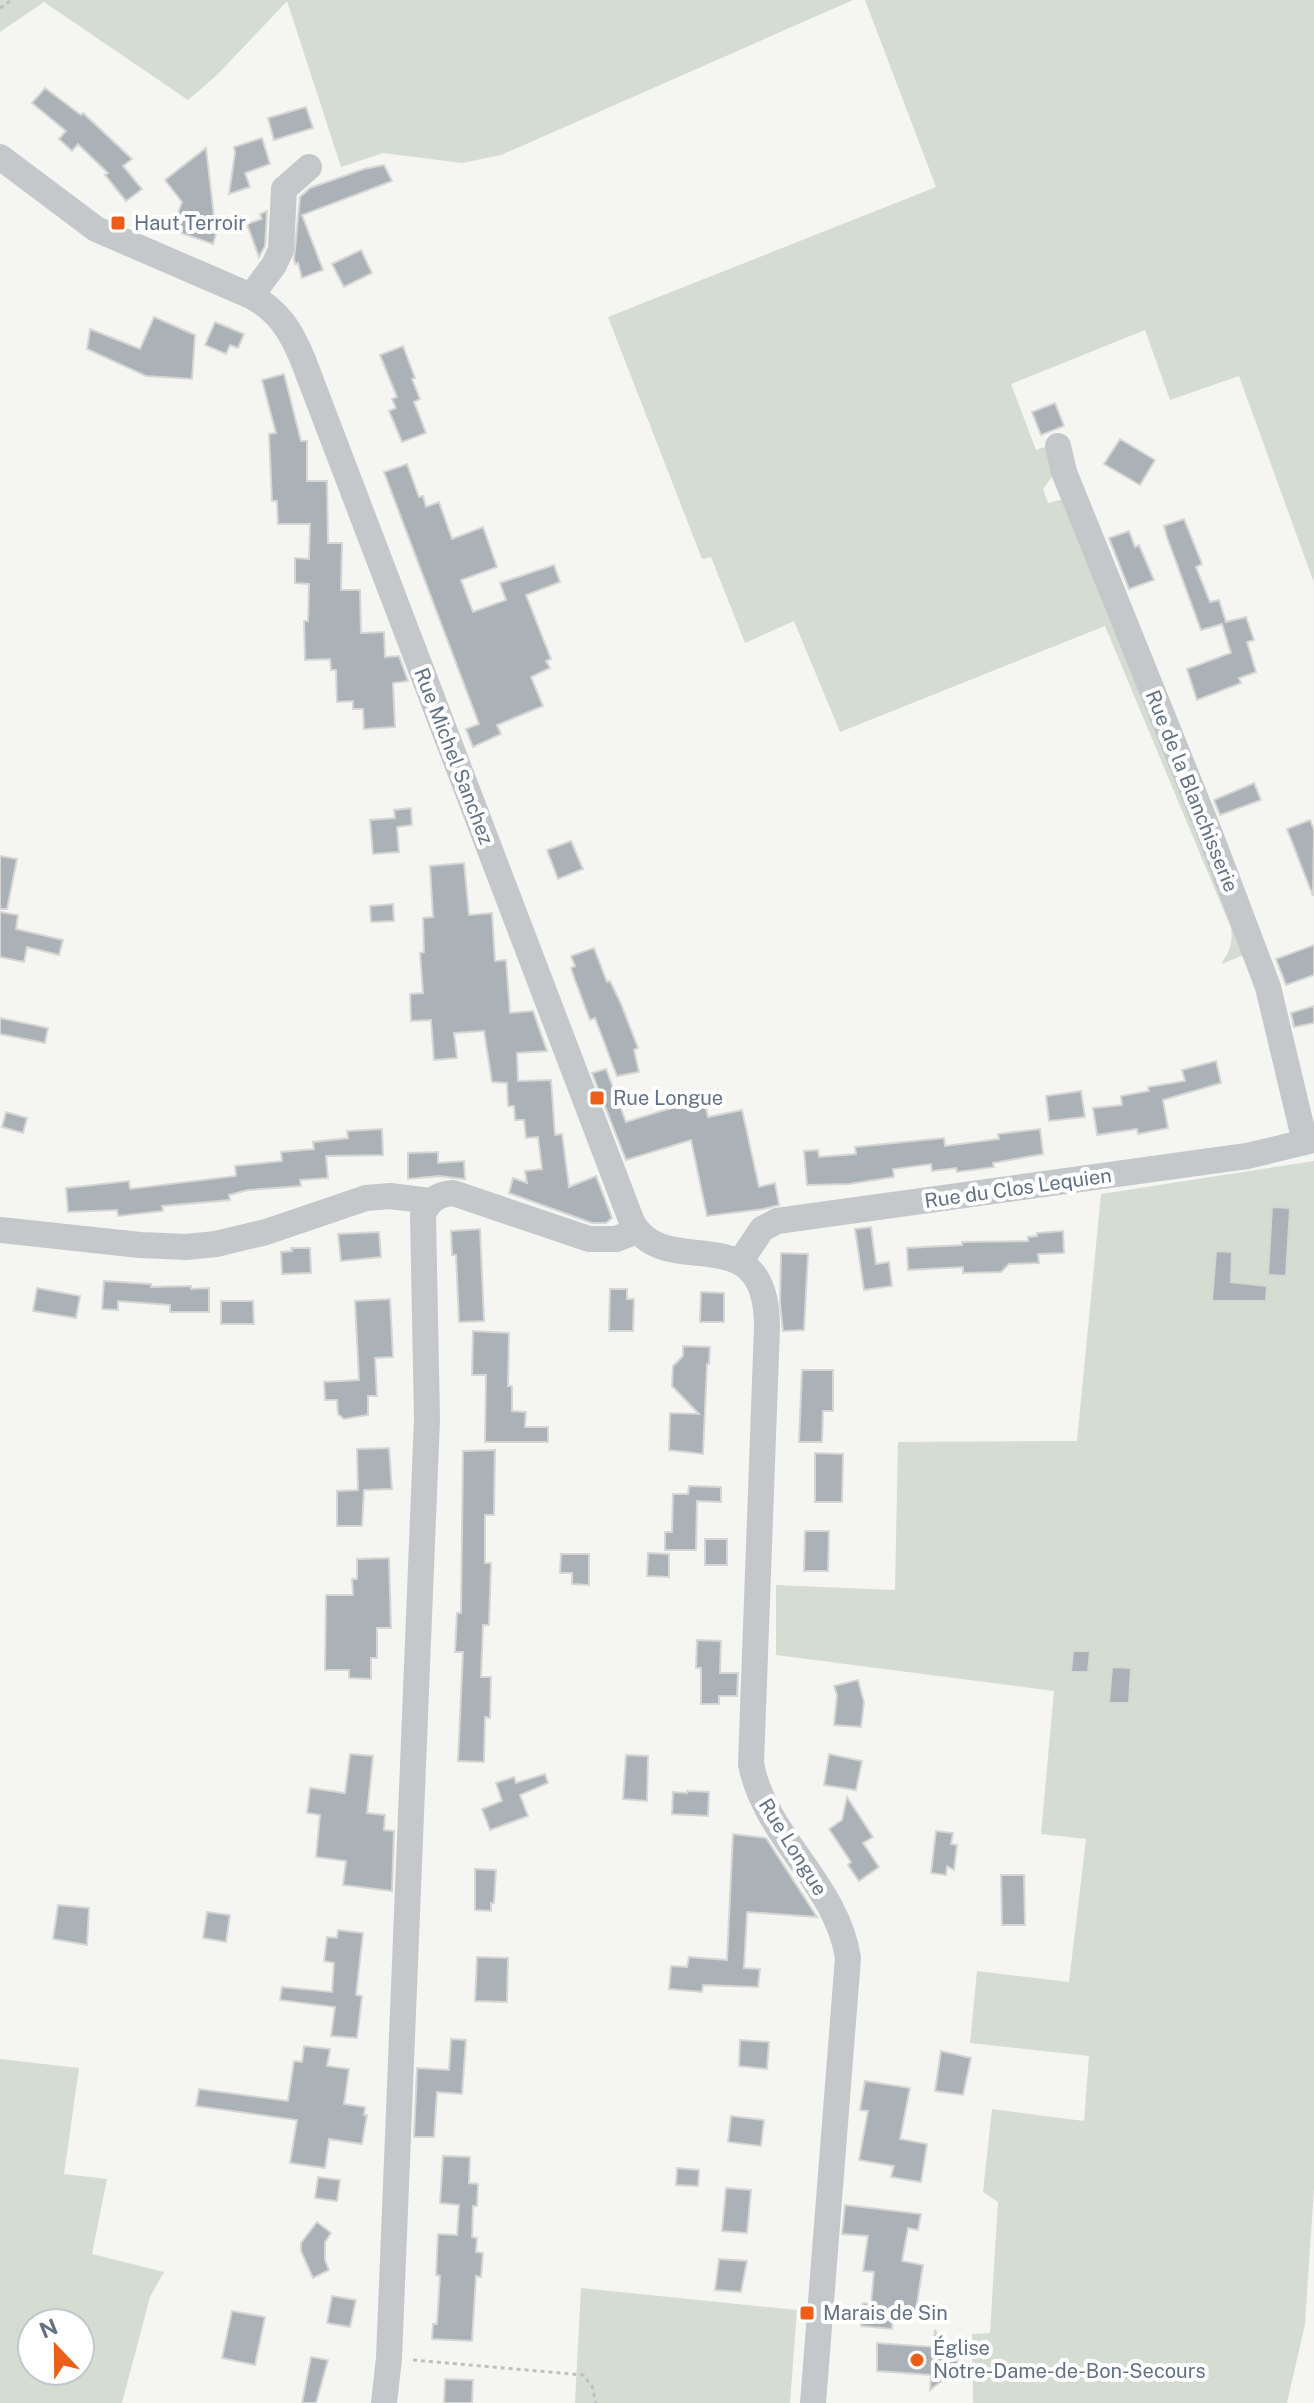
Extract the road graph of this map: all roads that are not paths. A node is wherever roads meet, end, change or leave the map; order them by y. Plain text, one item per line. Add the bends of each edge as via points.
1 (0, 157) edge
2 (309, 167) dead end
3 (251, 296) junction
4 (1058, 446) dead end
5 (1310, 1141) edge
6 (430, 1201) junction
7 (0, 1230) edge
8 (637, 1231) junction
9 (740, 1262) junction
10 (384, 2403) edge
11 (813, 2403) edge

1 - 3 street, Rue Michel Sanchez via 96,229
2 - 3 street via 284,189 281,250
3 - 8 street, Rue Michel Sanchez via 281,318 300,351
4 - 5 street, Rue de la Blanchisserie via 1268,987
5 - 9 street, Rue du Clos Lequien via 1247,1156 777,1221 762,1229
6 - 7 street via 366,1198 266,1232 202,1246
6 - 8 street via 445,1194 461,1195 598,1241
6 - 10 street via 423,1215 427,1419
8 - 9 street via 661,1247
9 - 11 street, Rue Longue via 759,1286 767,1317 751,1764 766,1809 832,1911 848,1958

